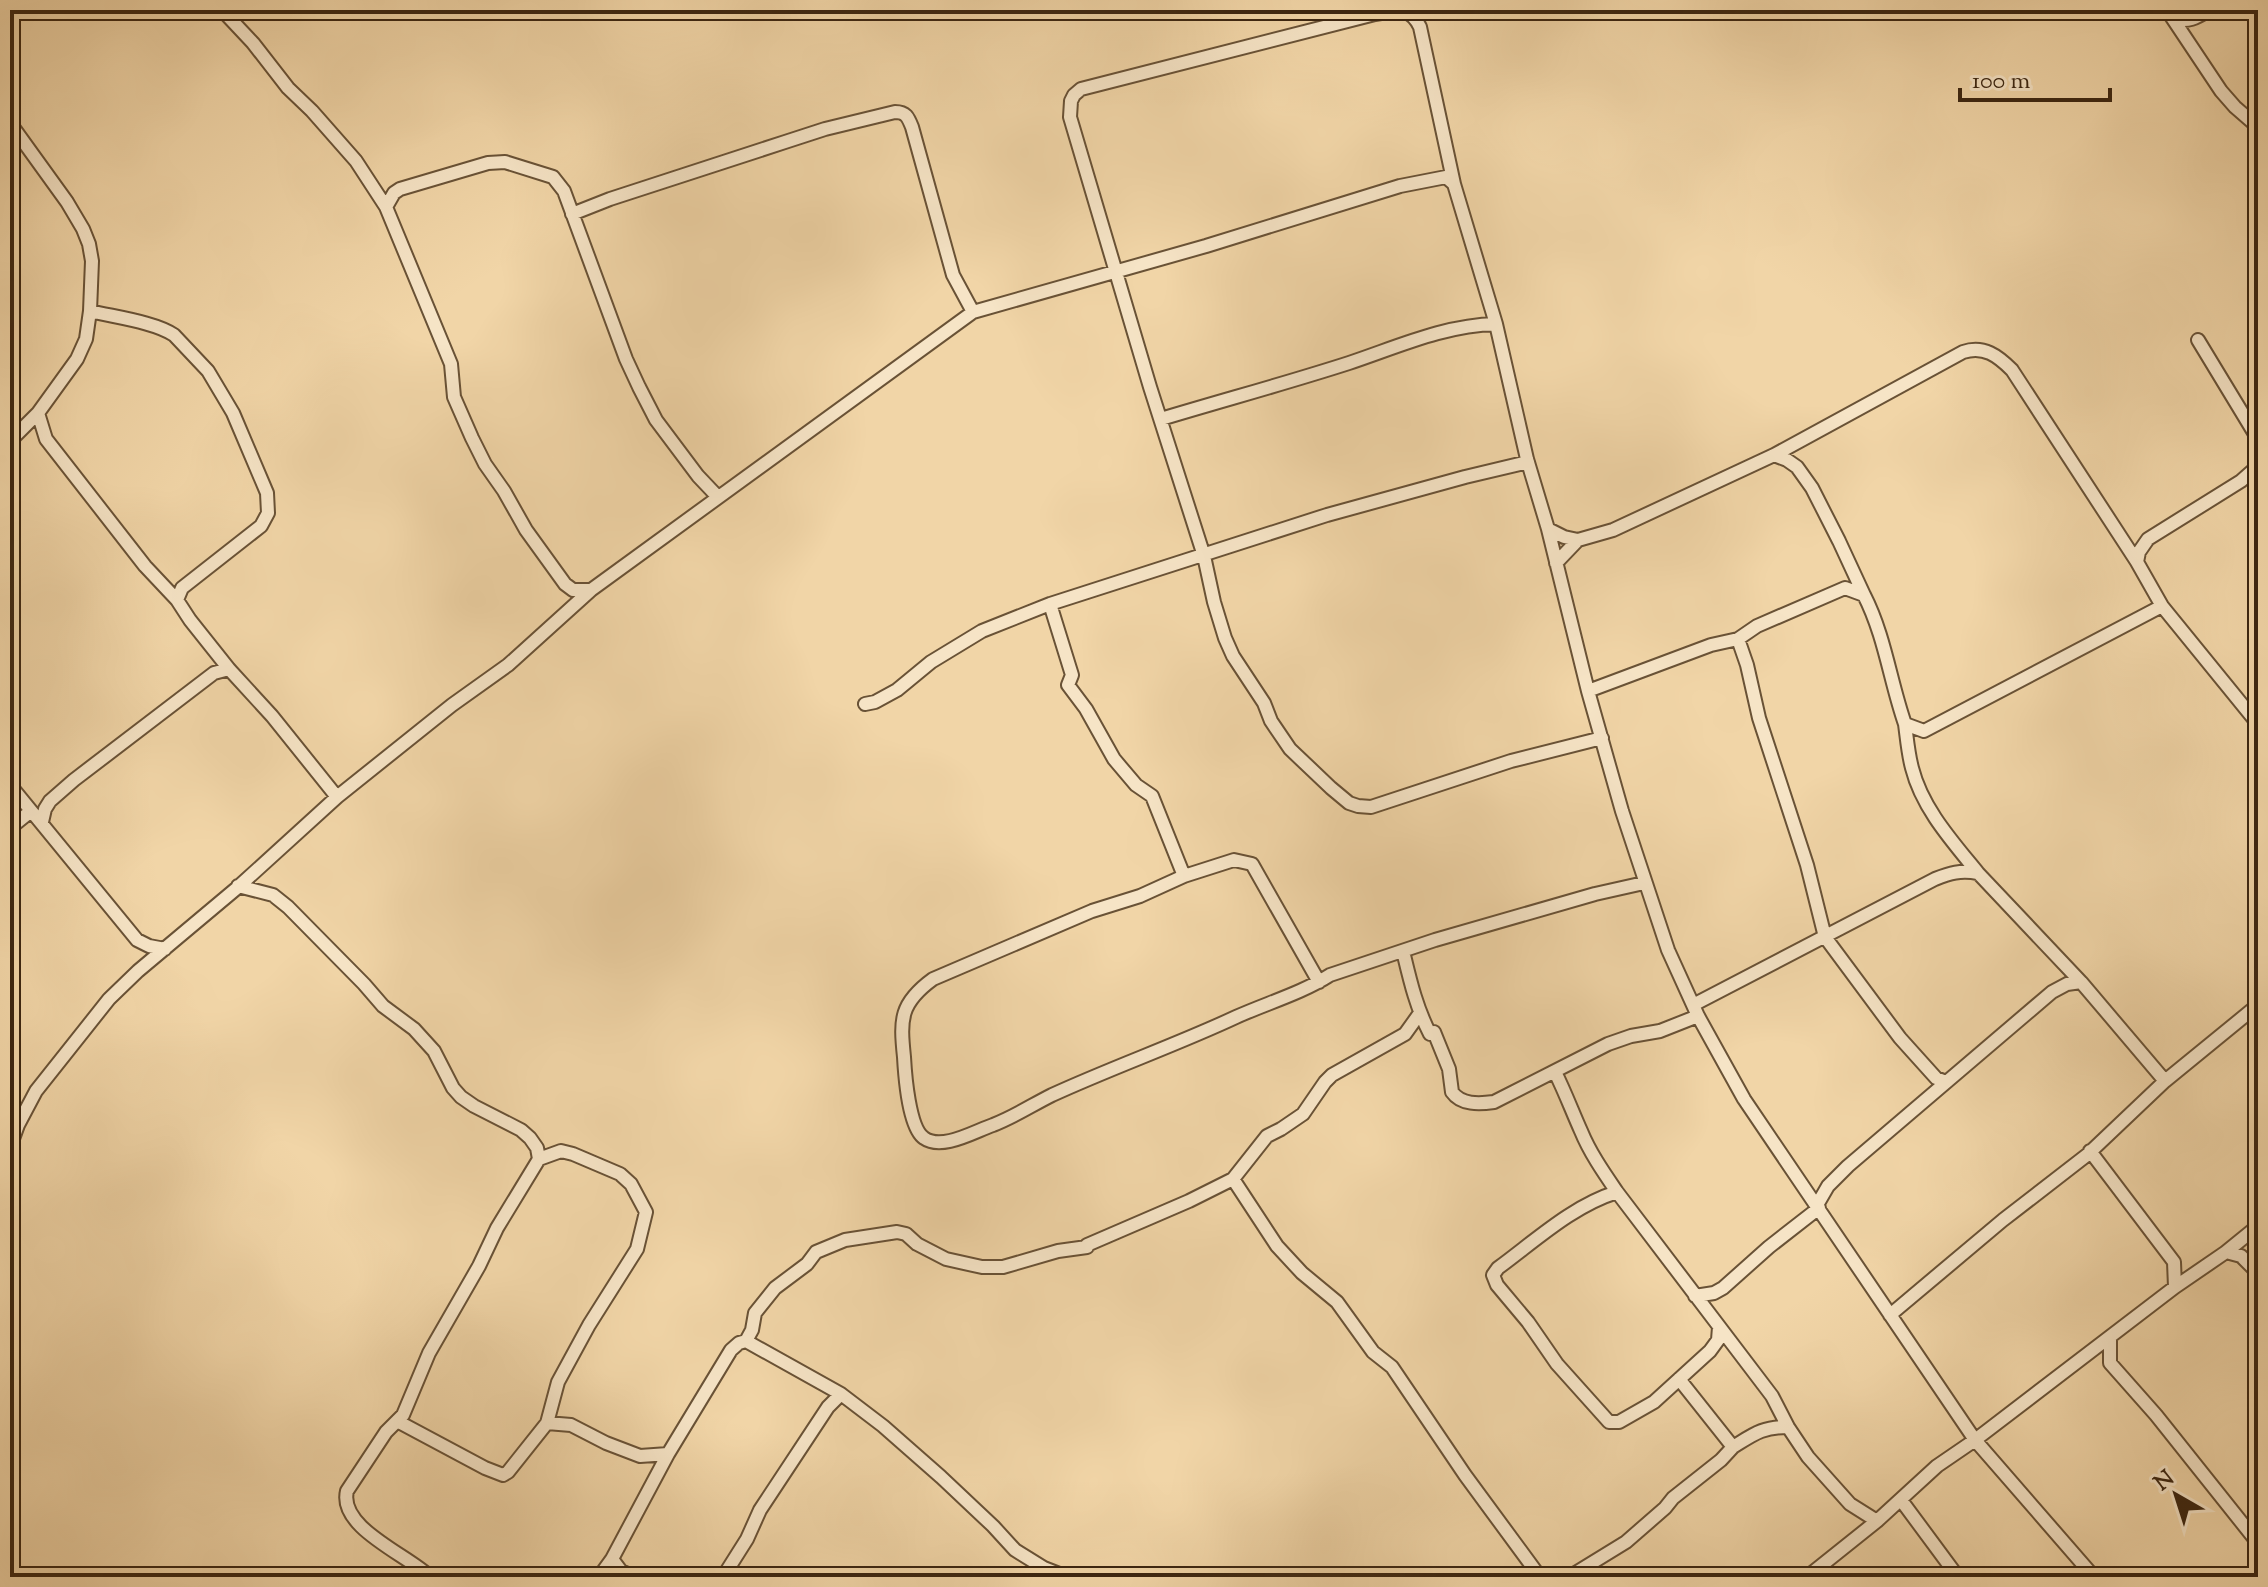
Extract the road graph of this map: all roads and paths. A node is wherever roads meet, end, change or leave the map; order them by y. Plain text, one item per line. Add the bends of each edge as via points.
1 (222, 10) edge
2 (2209, 10) edge
3 (2170, 14) edge
4 (10, 123) edge
5 (2258, 127) edge
6 (1454, 184) junction
7 (386, 207) junction
8 (572, 214) junction
9 (1115, 271) junction
10 (90, 311) junction
11 (973, 312) junction
12 (1496, 324) junction
13 (2198, 340) dead end
14 (38, 413) junction
15 (1161, 419) junction
16 (2258, 439) edge
17 (10, 441) edge
18 (1797, 442) junction
19 (1774, 455) junction
20 (1528, 462) junction
21 (2258, 466) edge
22 (1797, 467) junction
23 (717, 496) junction
24 (1548, 529) junction
25 (1578, 540) junction
26 (1204, 556) junction
27 (2137, 562) junction
28 (1556, 563) junction
29 (1853, 574) junction
30 (1845, 588) junction
31 (591, 590) junction
32 (1864, 595) junction
33 (177, 600) junction
34 (1050, 604) junction
35 (2162, 606) junction
36 (1738, 639) junction
37 (229, 669) junction
38 (1588, 691) junction
39 (865, 704) dead end
40 (1905, 724) junction
41 (2258, 724) edge
42 (1924, 731) junction
43 (1602, 738) junction
44 (1908, 750) junction
45 (10, 785) edge
46 (337, 797) junction
47 (48, 804) junction
48 (29, 809) junction
49 (42, 822) junction
50 (10, 828) edge
51 (1978, 873) junction
52 (1184, 876) junction
53 (1644, 883) junction
54 (238, 886) junction
55 (1825, 937) junction
56 (137, 940) junction
57 (165, 949) junction
58 (1403, 951) junction
59 (142, 968) junction
60 (1319, 982) junction
61 (2081, 982) junction
62 (2258, 1005) edge
63 (1695, 1010) junction
64 (1420, 1013) junction
65 (1555, 1072) junction
66 (2165, 1081) junction
67 (1940, 1083) junction
68 (10, 1147) edge
69 (2090, 1151) junction
70 (539, 1159) junction
71 (1233, 1179) junction
72 (1617, 1192) junction
73 (1818, 1206) junction
74 (10, 1215) edge
75 (2258, 1226) edge
76 (10, 1233) edge
77 (2226, 1252) junction
78 (2258, 1273) edge
79 (2175, 1287) junction
80 (1714, 1293) junction
81 (1695, 1296) junction
82 (1708, 1312) junction
83 (1890, 1315) junction
84 (1719, 1327) junction
85 (2110, 1339) junction
86 (746, 1341) junction
87 (1736, 1348) junction
88 (1710, 1351) junction
89 (2085, 1357) junction
90 (2110, 1363) junction
91 (1679, 1379) junction
92 (841, 1394) junction
93 (397, 1421) junction
94 (547, 1423) junction
95 (1788, 1427) junction
96 (1975, 1440) junction
97 (1733, 1447) junction
98 (668, 1454) junction
99 (1901, 1500) junction
100 (1877, 1521) junction
101 (2258, 1543) edge
102 (612, 1559) junction
103 (1955, 1573) dead end
104 (430, 1577) edge
105 (599, 1577) edge
106 (634, 1577) edge
107 (723, 1577) edge
108 (1067, 1577) edge
109 (1540, 1577) edge
110 (1569, 1577) edge
111 (1807, 1577) edge
112 (2094, 1577) edge

1 - 7 street via 356,161
2 - 3 street via 2183,21
3 - 5 street via 2221,91
4 - 10 street via 83,229 92,261
6 - 9 street via 1446,177 1400,186
6 - 9 street via 1420,27 1408,12 1375,14 1103,82 1074,95 1070,117
6 - 12 street
7 - 8 street via 400,189 505,162 553,177
7 - 31 street via 451,364 457,405 485,464 565,584 573,590
8 - 11 street via 825,129 902,112 912,127 953,275
8 - 23 street via 639,387 656,420
9 - 11 street
9 - 15 street
10 - 14 street via 77,359
10 - 33 street via 174,335 222,392 267,493 268,513 261,526 182,588
11 - 23 street
12 - 15 street via 1427,337
12 - 20 street
13 - 16 street
14 - 17 street
14 - 33 street via 46,439
15 - 26 street
18 - 19 street
18 - 22 street
18 - 27 street via 1936,366 1974,348 1986,351 2012,370
19 - 22 street
19 - 25 street via 1628,524
20 - 24 street
20 - 26 street via 1327,515
21 - 27 street via 2148,539
22 - 29 street
23 - 31 street
24 - 25 street
24 - 28 street
25 - 28 street
26 - 34 street
26 - 43 street via 1225,638 1275,729 1349,803 1371,807 1511,761
27 - 35 street
28 - 38 street
29 - 30 street
29 - 32 street
30 - 32 street
30 - 36 street
31 - 46 street via 508,665
32 - 40 street via 1882,638
33 - 37 street
34 - 39 street via 982,631 897,690
34 - 52 street via 1072,675 1068,685 1114,759 1152,796
35 - 41 street
35 - 42 street
36 - 38 street
36 - 55 street
37 - 46 street
37 - 47 street via 214,673
38 - 43 street
40 - 42 street
40 - 44 street
42 - 44 street
43 - 53 street
44 - 51 street via 1918,786 1938,823
45 - 48 street
46 - 54 street
47 - 48 street
47 - 49 street
48 - 49 street
48 - 50 street
49 - 56 street
51 - 55 street via 1953,871
51 - 61 street
52 - 60 street via 1234,860 1252,864
52 - 60 street via 933,979 909,1000 901,1026 905,1072 917,1130 924,1138 950,1142
53 - 58 street
53 - 63 street
54 - 57 street
54 - 70 street via 273,895 288,907 383,1006 414,1029 461,1097 521,1130 537,1148
55 - 63 street
55 - 67 street
56 - 57 street
56 - 59 street
57 - 59 street
58 - 60 street
58 - 64 street
59 - 68 street via 109,999 36,1091
61 - 66 street
61 - 67 street via 2052,992
62 - 66 street
63 - 65 street via 1660,1031 1608,1044
63 - 73 street via 1744,1099
64 - 65 street via 1430,1034 1434,1032 1452,1092 1461,1101 1494,1102
64 - 71 street via 1405,1034 1332,1075 1303,1114 1267,1136
65 - 72 street via 1581,1133
66 - 69 street
67 - 73 street via 1828,1186
69 - 79 street via 2174,1262
69 - 83 street
70 - 93 street via 429,1353
70 - 94 street via 561,1151 620,1174 646,1212 637,1249 558,1382
71 - 86 street via 1087,1247 1003,1267 946,1259 897,1232 845,1240 816,1252 775,1288 755,1313
71 - 109 street via 1277,1246 1337,1302 1373,1352 1392,1367
72 - 81 street
72 - 91 street via 1563,1219 1498,1268 1494,1280 1609,1422 1619,1422 1654,1402
73 - 80 street
73 - 83 street
74 - 76 street
75 - 77 street
77 - 78 street via 2241,1256
77 - 79 street
79 - 85 street
80 - 81 street
80 - 82 street
81 - 82 street
82 - 84 street
83 - 96 street
84 - 87 street
84 - 88 street
85 - 89 street
85 - 90 street
86 - 92 street
86 - 98 street via 731,1350
87 - 88 street
87 - 95 street
88 - 91 street
89 - 90 street
89 - 96 street
90 - 101 street
91 - 97 street
92 - 107 street via 760,1510
92 - 108 street via 941,1477 1015,1550
93 - 94 street via 503,1475
93 - 104 street via 345,1499 356,1522
94 - 98 street via 571,1425 640,1456
95 - 97 street via 1760,1430
95 - 100 street via 1850,1504
96 - 99 street
96 - 112 street
97 - 110 street via 1626,1542
98 - 102 street
99 - 100 street
99 - 103 street
100 - 111 street
102 - 105 street
102 - 106 street

